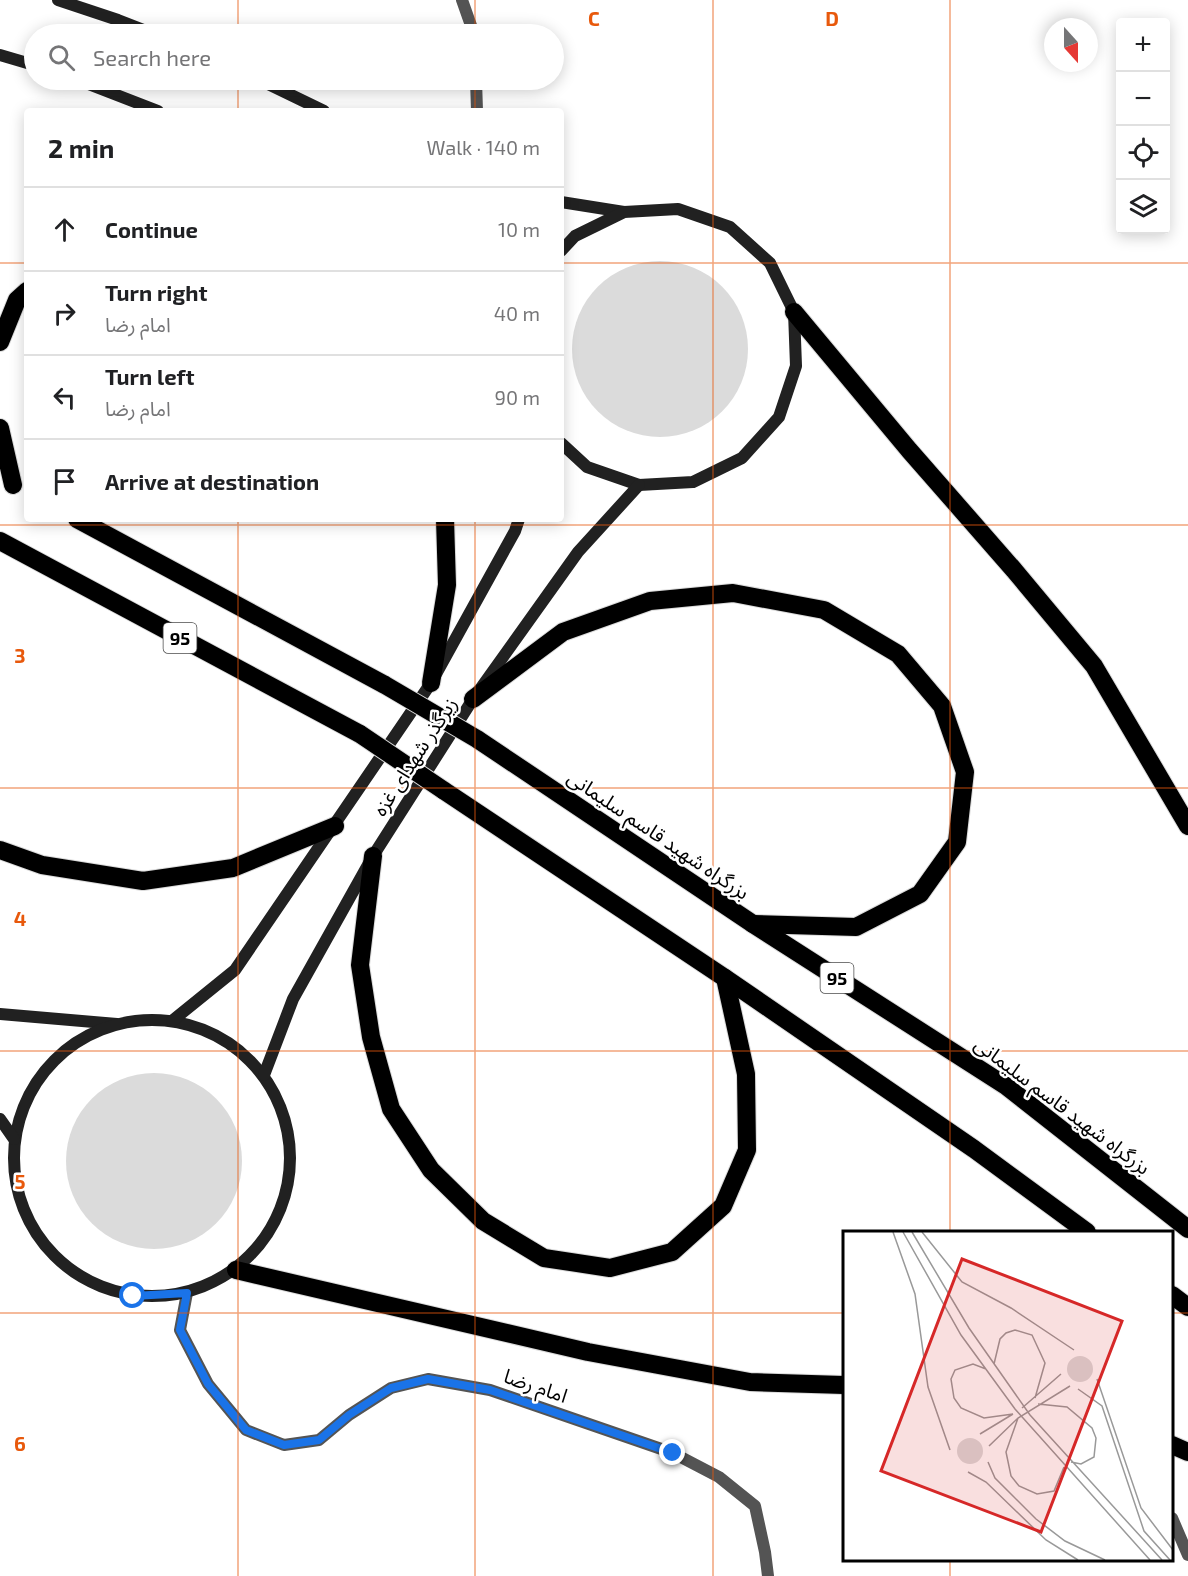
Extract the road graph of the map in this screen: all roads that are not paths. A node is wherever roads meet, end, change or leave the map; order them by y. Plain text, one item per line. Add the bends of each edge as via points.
1 (58, 0) edge
2 (462, 0) edge
3 (128, 24) edge
4 (470, 24) edge
5 (0, 55) edge
6 (24, 62) edge
7 (104, 90) edge
8 (281, 90) edge
9 (476, 90) edge
10 (150, 108) edge
11 (318, 108) edge
12 (477, 108) edge
13 (564, 202) edge
14 (624, 212) junction
15 (564, 248) edge
16 (24, 294) edge
17 (794, 312) junction
18 (0, 342) edge
19 (0, 428) edge
20 (564, 446) edge
21 (13, 485) edge
22 (639, 485) junction
23 (83, 522) edge
24 (444, 522) edge
25 (518, 522) edge
26 (0, 541) edge
27 (431, 683) junction
28 (474, 699) junction
29 (334, 826) junction
30 (1188, 826) edge
31 (0, 850) edge
32 (373, 856) junction
33 (753, 924) junction
34 (724, 978) junction
35 (0, 1014) edge
36 (172, 1021) junction
37 (118, 1024) junction
38 (264, 1075) junction
39 (0, 1119) edge
40 (14, 1139) junction
41 (1188, 1229) edge
42 (1085, 1231) edge
43 (236, 1270) junction
44 (187, 1293) junction
45 (1173, 1296) edge
46 (1188, 1307) edge
47 (843, 1385) edge
48 (1173, 1445) edge
49 (1188, 1452) edge
50 (1173, 1520) edge
51 (1188, 1555) edge
52 (768, 1576) edge

1 - 3 main road
2 - 4 street
5 - 6 main road
7 - 10 main road
8 - 11 main road
9 - 12 street
13 - 14 main road
14 - 15 main road via 575,236
14 - 17 main road via 678,209 730,227 770,263
16 - 18 highway via 17,300
17 - 22 main road via 796,366 778,417 757,442 742,458 693,482
17 - 30 highway via 1094,666
19 - 21 highway
20 - 22 main road via 587,467
22 - 28 main road, زیرگذر شهدای غزه via 578,552
23 - 33 highway, بزرگراه شهید قاسم سلیمانی / 95, bridge via 477,739
24 - 27 highway via 447,585
25 - 27 main road, زیرگذر شهدای غزه
26 - 34 highway, 95, bridge via 360,734
27 - 29 main road, زیرگذر شهدای غزه
28 - 32 main road, زیرگذر شهدای غزه
28 - 33 highway via 563,632 650,601 733,593 824,610 898,654 942,706 965,772 957,842 920,894 856,927
29 - 31 highway via 233,868 143,881 42,865
29 - 36 main road, زیرگذر شهدای غزه via 235,970
32 - 34 highway via 360,965 371,1037 391,1109 431,1170 483,1221 544,1258 610,1268 672,1252 723,1206 747,1150 746,1074
32 - 38 main road, زیرگذر شهدای غزه via 292,999
33 - 41 highway, بزرگراه شهید قاسم سلیمانی / 95 via 1006,1086
34 - 42 highway, 95 via 974,1149
35 - 37 main road
36 - 37 main road
36 - 38 main road via 224,1038
37 - 40 main road via 69,1047 33,1088
38 - 43 main road via 287,1123 291,1178 272,1229
39 - 40 main road
40 - 44 main road via 18,1193 41,1242 73,1271 81,1278 133,1296
43 - 44 main road
43 - 47 highway via 588,1352 750,1382
44 - 52 street, امام رضا via 180,1330 208,1384 246,1430 284,1445 319,1440 391,1388 428,1379 490,1390 673,1453 720,1477 754,1506
45 - 46 highway
48 - 49 highway
50 - 51 street

